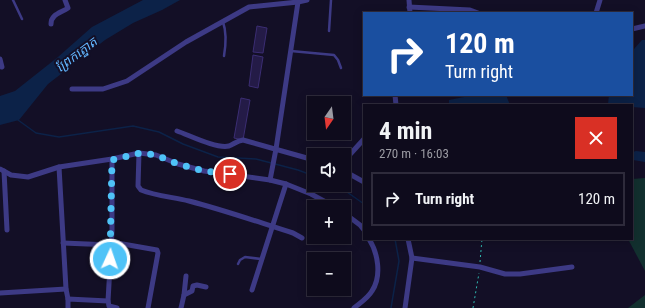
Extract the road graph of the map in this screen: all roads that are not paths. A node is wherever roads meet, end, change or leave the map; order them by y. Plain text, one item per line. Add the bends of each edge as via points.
1 (13, 0) edge
2 (65, 0) edge
3 (307, 0) edge
4 (330, 0) edge
5 (409, 0) edge
6 (600, 0) edge
7 (298, 2) junction
8 (409, 7) junction
9 (410, 12) edge
10 (475, 12) edge
11 (596, 12) edge
12 (22, 20) dead end
13 (222, 21) junction
14 (51, 24) dead end
15 (645, 26) edge
16 (633, 29) edge
17 (329, 31) dead end
18 (291, 51) junction
19 (224, 56) dead end
20 (0, 59) edge
21 (2, 67) dead end
22 (341, 68) dead end
23 (72, 89) dead end
24 (177, 131) dead end
25 (363, 140) edge
26 (276, 149) junction
27 (140, 153) junction
28 (351, 153) edge
29 (307, 158) edge
30 (112, 160) junction
31 (60, 167) junction
32 (2, 170) edge
33 (351, 175) edge
34 (270, 180) junction
35 (363, 181) edge
36 (286, 184) junction
37 (323, 200) edge
38 (351, 217) edge
39 (362, 223) edge
40 (273, 226) junction
41 (7, 230) dead end
42 (302, 238) dead end
43 (369, 240) edge
44 (408, 240) edge
45 (63, 243) junction
46 (111, 245) junction
47 (412, 258) junction
48 (261, 259) junction
49 (238, 264) dead end
50 (572, 266) dead end
51 (186, 276) dead end
52 (206, 287) dead end
53 (66, 289) junction
54 (252, 290) dead end
55 (0, 293) edge
56 (184, 295) junction
57 (68, 299) junction
58 (108, 301) junction
59 (68, 308) edge
60 (117, 308) edge
61 (148, 308) edge
62 (181, 308) edge
63 (354, 308) edge
64 (406, 308) edge

1 - 12 lane
2 - 14 street via 68,8 54,15
3 - 7 street
4 - 17 lane
5 - 8 street
6 - 11 street
7 - 13 street via 249,7
7 - 18 street
8 - 9 street
8 - 10 street
13 - 19 lane via 226,42
13 - 23 street via 127,81 104,89
15 - 16 street
18 - 22 lane via 334,55
18 - 26 street
20 - 21 street
24 - 26 street via 217,145 228,146 243,140
25 - 28 street
26 - 29 street
26 - 34 street
27 - 30 street
27 - 34 street via 156,155 204,171
27 - 40 street via 140,190 198,203
30 - 31 street
30 - 46 street
31 - 32 street via 28,177 11,175
31 - 45 street
32 - 41 street
33 - 35 street
34 - 36 street
36 - 37 street
36 - 40 street
38 - 39 street
40 - 42 street
40 - 48 street
43 - 63 street via 377,259 376,279 373,290
44 - 47 street
45 - 46 street
45 - 53 street
46 - 58 street
46 - 61 street via 117,243 157,250
47 - 50 street via 480,267 505,274
47 - 64 street
48 - 49 lane via 245,257
48 - 54 street
51 - 56 street
52 - 56 street via 193,286 192,291
53 - 55 street
53 - 57 street
56 - 62 street
57 - 58 street
57 - 59 street
58 - 60 street via 109,306

